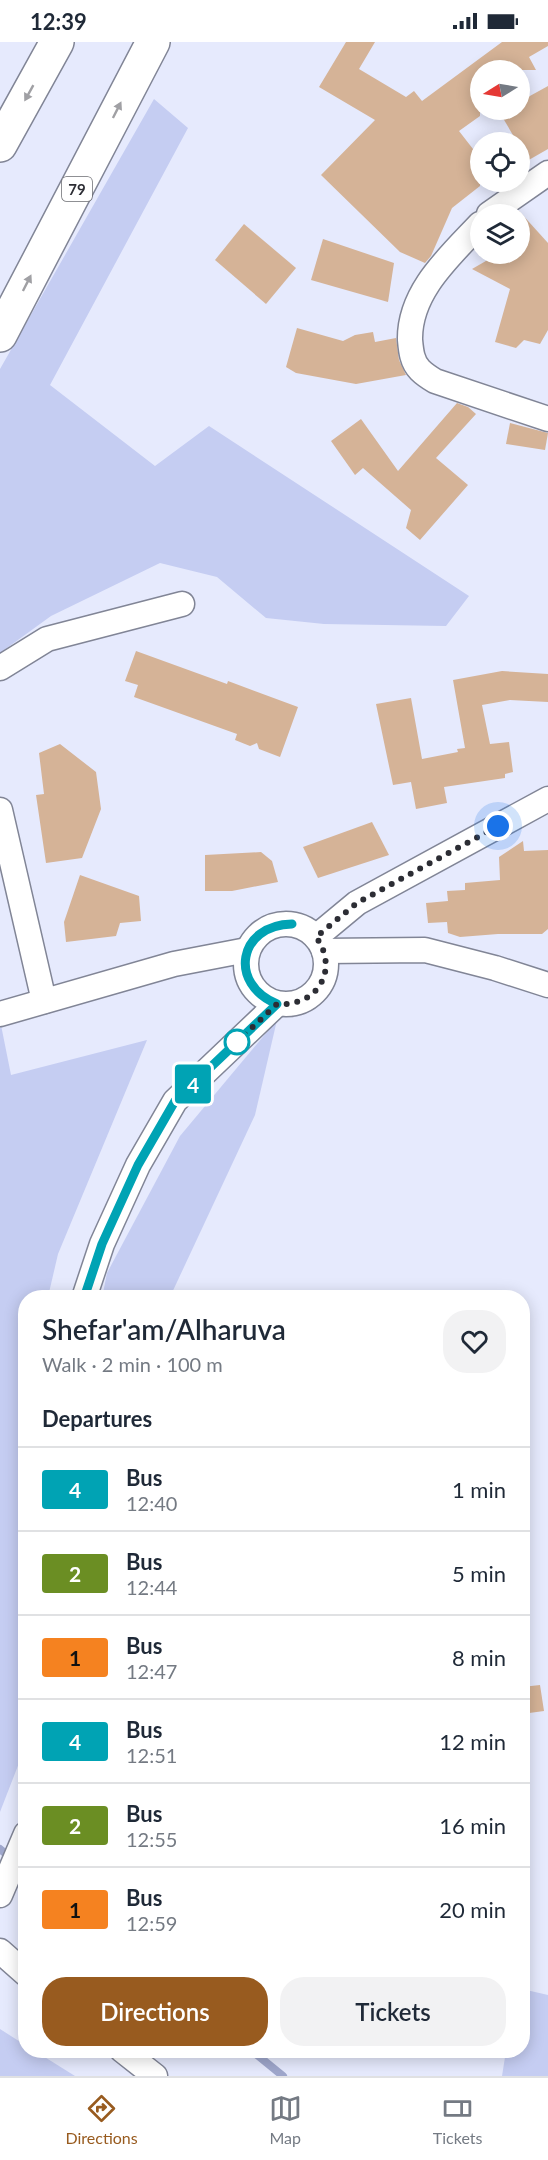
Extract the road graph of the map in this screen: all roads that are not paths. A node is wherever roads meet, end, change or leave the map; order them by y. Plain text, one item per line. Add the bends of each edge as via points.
1 (57, 42) edge
2 (153, 42) edge
3 (0, 145) edge
4 (548, 173) edge
5 (503, 204) edge
6 (470, 235) edge
7 (0, 335) edge
8 (548, 419) edge
9 (182, 604) dead end
10 (0, 668) edge
11 (548, 798) edge
12 (0, 810) edge
13 (320, 944) junction
14 (248, 950) junction
15 (548, 985) edge
16 (44, 1001) junction
17 (277, 1004) junction
18 (0, 1014) edge
19 (87, 1290) edge
20 (18, 1852) edge
21 (0, 1894) edge
22 (0, 1951) edge
23 (18, 1967) edge
24 (132, 2058) edge
25 (155, 2076) edge

1 -> 3 highway
7 -> 2 highway, 79
4 - 5 street
6 - 8 street via 435,272 417,302 410,328 411,353 420,370 435,381
9 - 10 street via 47,639
11 - 13 street via 357,903
12 - 16 street
13 - 14 street via 298,926 278,924 254,938
13 - 15 street via 425,950
13 - 17 street via 325,975 320,986 301,1002
14 - 16 street via 174,964
14 - 17 street via 245,964 254,989
16 - 18 street
17 - 19 street via 175,1101 133,1175
20 - 21 street
22 - 23 street
24 - 25 street

